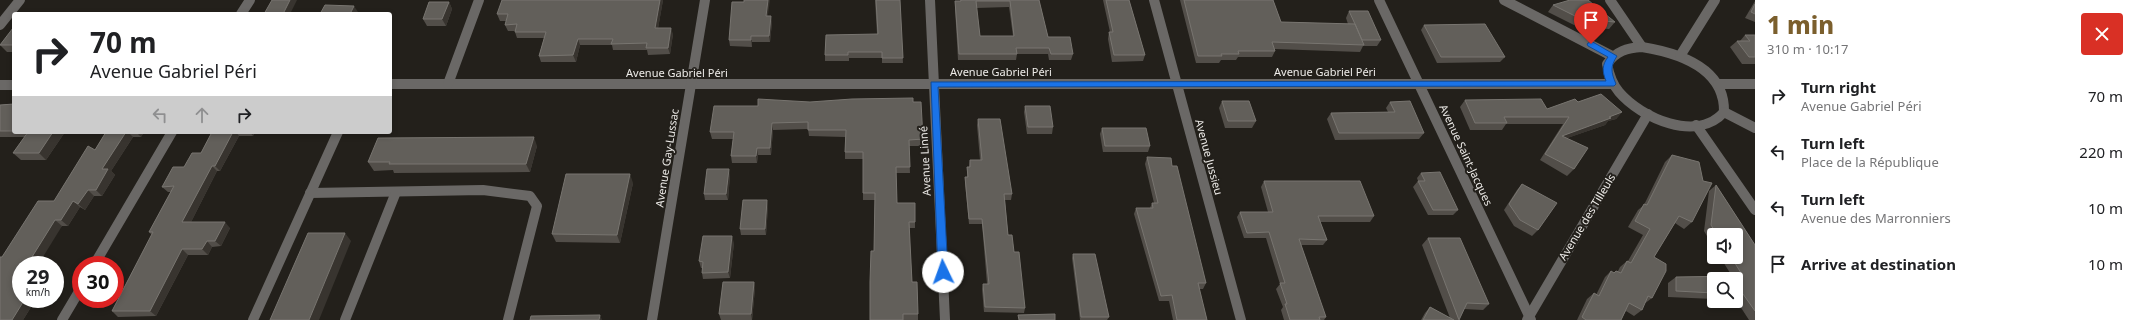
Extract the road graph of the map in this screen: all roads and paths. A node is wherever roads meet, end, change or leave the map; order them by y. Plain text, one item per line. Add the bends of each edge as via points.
1 (20, 0) edge
2 (250, 0) edge
3 (479, 0) edge
4 (705, 0) edge
5 (930, 0) edge
6 (1154, 0) edge
7 (1379, 0) edge
8 (1504, 0) edge
9 (1610, 0) edge
10 (1715, 0) edge
11 (243, 12) edge
12 (0, 25) edge
13 (1642, 47) junction
14 (1612, 56) junction
15 (1680, 56) junction
16 (1419, 83) junction
17 (392, 84) edge
18 (448, 84) junction
19 (934, 84) junction
20 (1177, 84) junction
21 (1611, 84) junction
22 (1718, 84) junction
23 (1755, 84) edge
24 (0, 85) edge
25 (12, 85) edge
26 (691, 85) junction
27 (1724, 112) junction
28 (1648, 114) junction
29 (1696, 125) junction
30 (1755, 128) edge
31 (171, 134) edge
32 (337, 134) edge
33 (396, 192) junction
34 (310, 193) junction
35 (1755, 210) edge
36 (99, 256) edge
37 (72, 303) edge
38 (1529, 318) edge
39 (62, 320) edge
40 (253, 320) edge
41 (345, 320) edge
42 (508, 320) edge
43 (652, 320) edge
44 (945, 320) edge
45 (1241, 320) edge

1 - 12 street
2 - 11 street
3 - 18 street
4 - 26 street, Avenue Gay-Lussac
5 - 19 street, Avenue Linné
6 - 20 street, Avenue Jussieu
7 - 16 street, Avenue Saint-Jacques
8 - 14 street
9 - 13 street
10 - 15 street
13 - 14 street via 1626,48
13 - 15 street
14 - 21 street via 1607,64
15 - 22 street via 1699,67
16 - 20 street, Avenue Gabriel Péri
16 - 21 street, Avenue Gabriel Péri
16 - 38 street, Avenue Saint-Jacques
17 - 18 street, Avenue Gabriel Péri
18 - 26 street, Avenue Gabriel Péri
19 - 20 street, Avenue Gabriel Péri
19 - 26 street, Avenue Gabriel Péri
19 - 44 street, Avenue Linné
20 - 45 street, Avenue Jussieu
21 - 28 street via 1624,98
22 - 23 street
22 - 27 street via 1724,95
24 - 25 street
26 - 43 street, Avenue Gay-Lussac
27 - 29 street via 1715,121
27 - 30 street
28 - 29 street via 1678,124
28 - 38 street, Avenue des Tilleuls
29 - 35 street
31 - 36 street
32 - 34 street
33 - 34 street
33 - 41 street
33 - 42 street via 483,190 530,196 537,206
34 - 40 street
37 - 39 street

